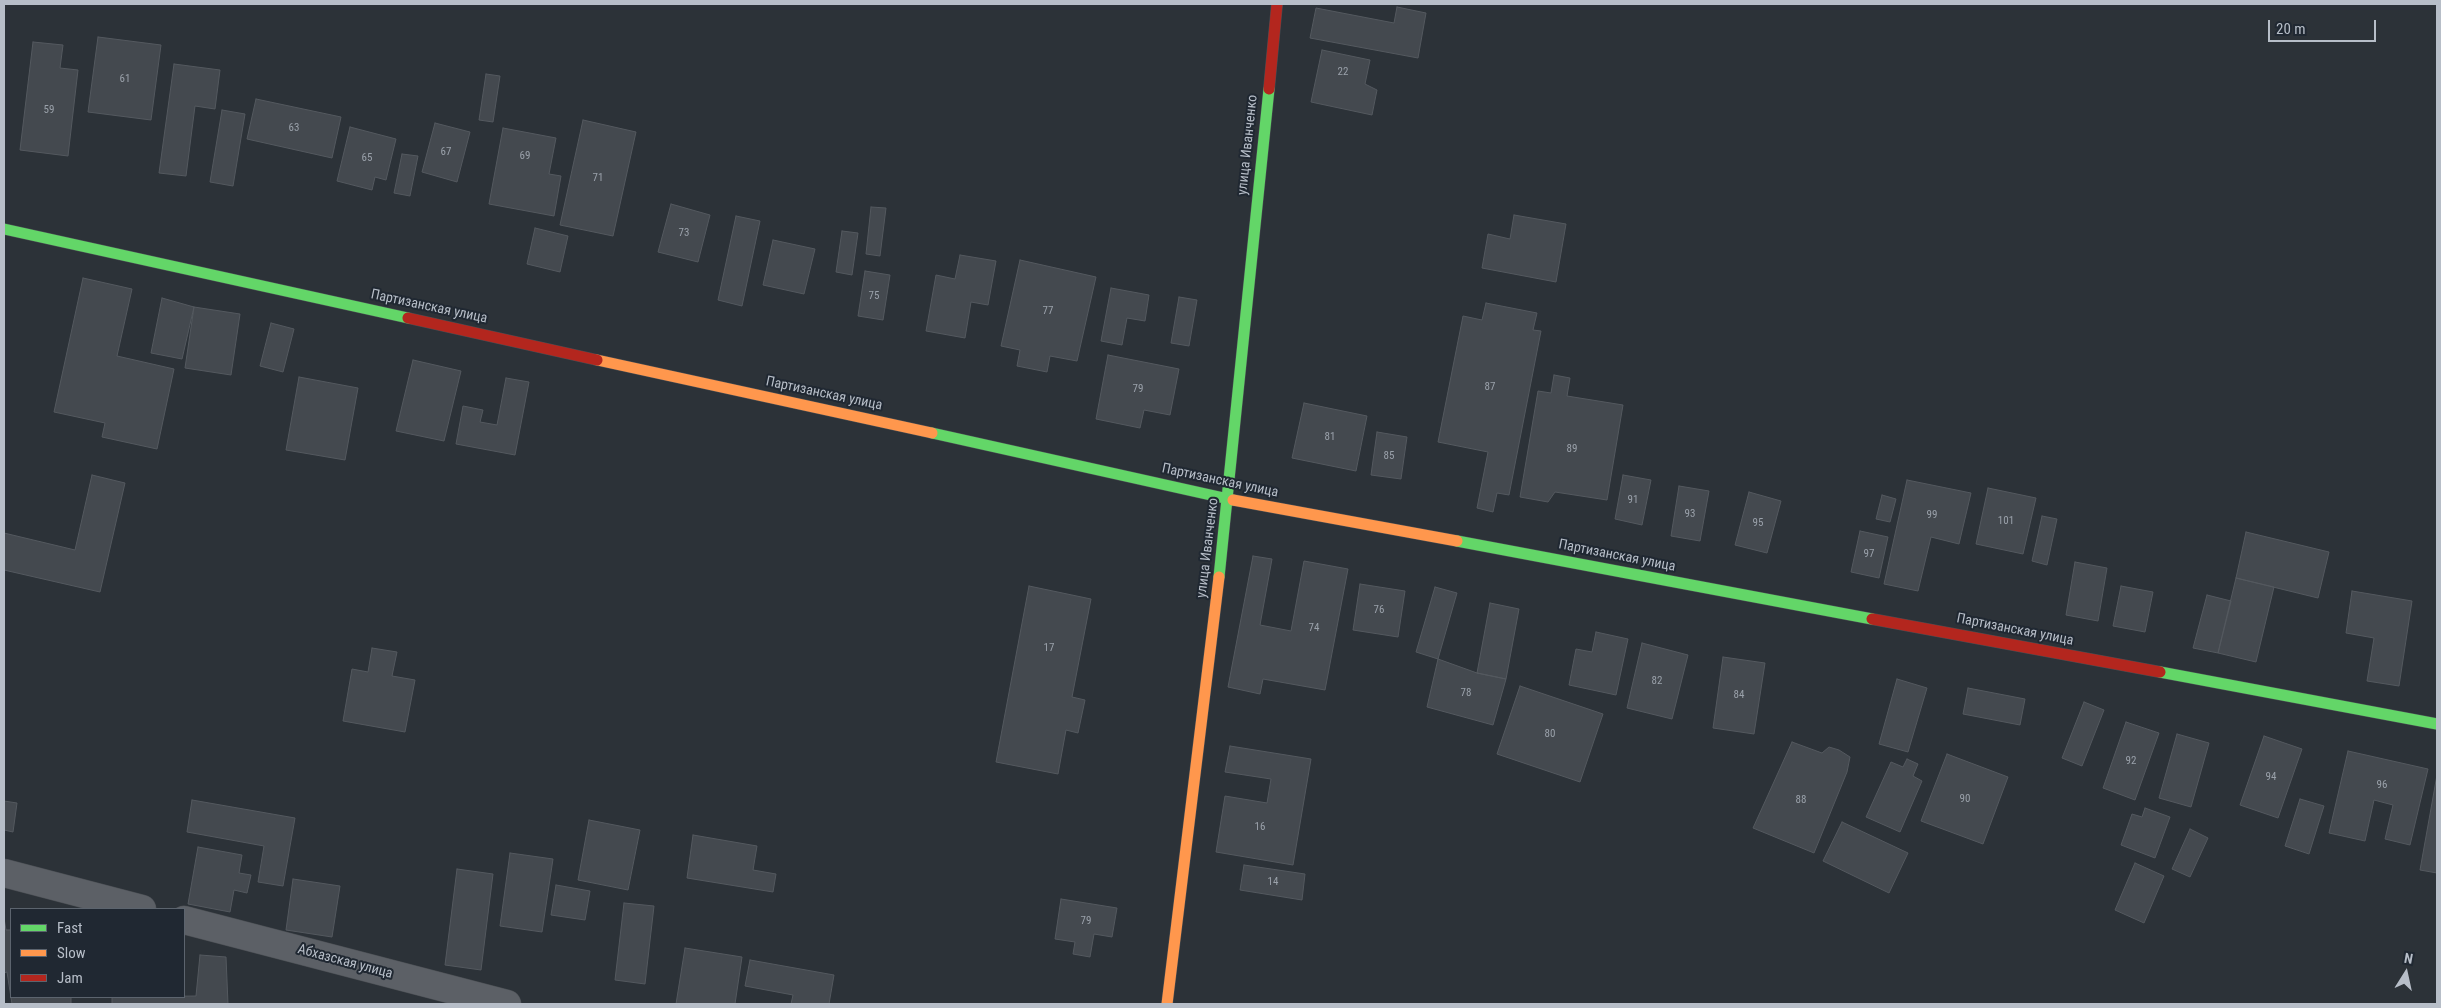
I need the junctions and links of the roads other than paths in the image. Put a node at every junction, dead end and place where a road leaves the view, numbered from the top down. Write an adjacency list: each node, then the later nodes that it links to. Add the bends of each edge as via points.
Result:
1 (1277, 4): 3 (street, улица Иванченко)
2 (4, 229): 3 (street, Партизанская улица)
3 (1230, 499): 4 (street, Партизанская улица); 9 (street, улица Иванченко)
4 (2437, 724)
5 (4, 873): 6 (street)
6 (138, 908)
7 (185, 920): 8 (street, Абхазская улица)
8 (507, 1004)
9 (1167, 1004)

